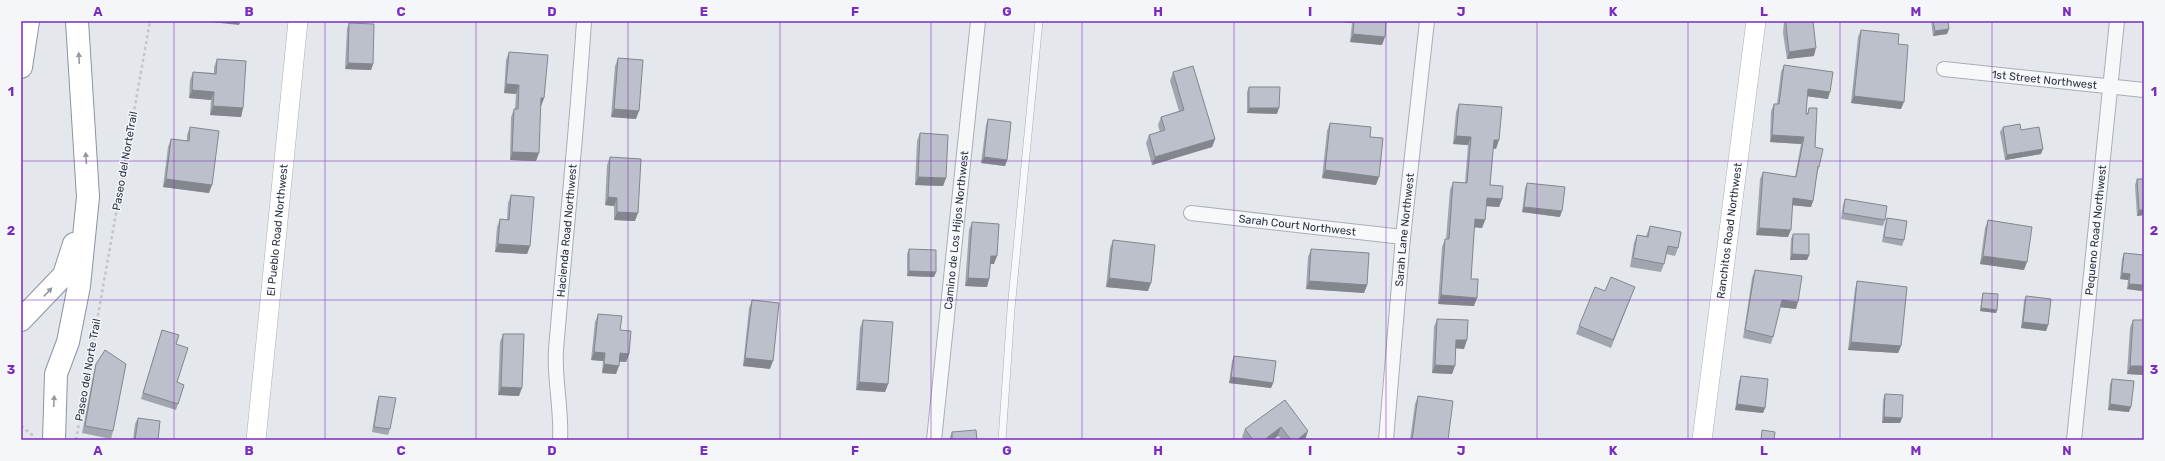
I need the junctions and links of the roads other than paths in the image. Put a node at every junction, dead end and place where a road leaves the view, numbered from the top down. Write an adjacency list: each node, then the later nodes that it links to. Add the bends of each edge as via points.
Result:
1 (28, 21): 10 (highway)
2 (77, 21): 14 (highway, one-way to 2)
3 (298, 21): 19 (street, El Pueblo Road Northwest)
4 (584, 21): 20 (street, Hacienda Road Northwest, via 577,136 556,352)
5 (978, 21): 21 (street, Camino de Los Hijos Northwest)
6 (1039, 21): 22 (lane, via 1011,309)
7 (1427, 21): 16 (street, Sarah Lane Northwest)
8 (1756, 21): 24 (street, Ranchitos Road Northwest)
9 (2117, 21): 12 (street, Pequeno Road Northwest)
10 (21, 67)
11 (1944, 69): 12 (street, 1st Street Northwest)
12 (2110, 86): 13 (street, 1st Street Northwest); 25 (street, Pequeno Road Northwest)
13 (2144, 90)
14 (88, 197): 17 (highway, one-way to 14, via 64,275); 18 (highway, one-way to 14, via 56,374 68,342 79,286)
15 (1190, 213): 16 (street, Sarah Court Northwest)
16 (1403, 237): 23 (street, Sarah Lane Northwest)
17 (21, 320)
18 (54, 440)
19 (256, 440)
20 (560, 440)
21 (934, 440)
22 (1002, 440)
23 (1386, 440)
24 (1702, 440)
25 (2074, 440)

